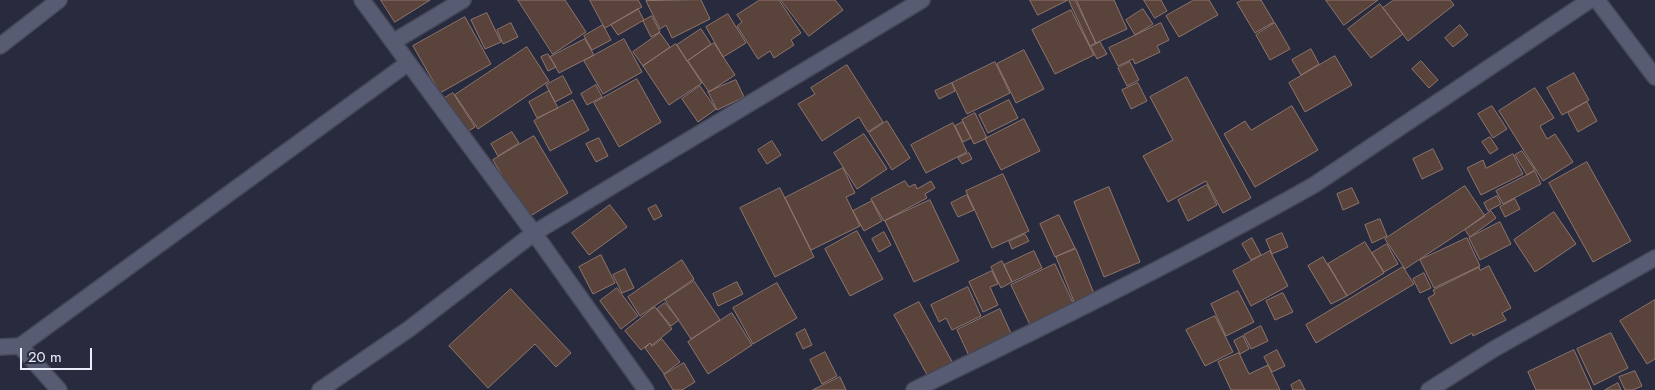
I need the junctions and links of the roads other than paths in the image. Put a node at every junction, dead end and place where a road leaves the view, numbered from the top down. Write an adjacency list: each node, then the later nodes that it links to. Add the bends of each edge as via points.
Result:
1 (59, 0): 8 (street)
2 (362, 0): 7 (street)
3 (463, 0): 7 (street)
4 (922, 0): 11 (street)
5 (1590, 0): 18 (street, via 1314,185 1086,306)
6 (1596, 0): 10 (street)
7 (393, 42): 9 (street)
8 (0, 46)
9 (408, 63): 11 (street); 13 (street)
10 (1655, 77)
11 (534, 233): 16 (street, via 409,329); 17 (street)
12 (1655, 258): 19 (street, via 1494,349)
13 (20, 346): 14 (street); 15 (street)
14 (0, 347)
15 (59, 390)
16 (320, 390)
17 (646, 390)
18 (914, 390)
19 (1429, 390)

